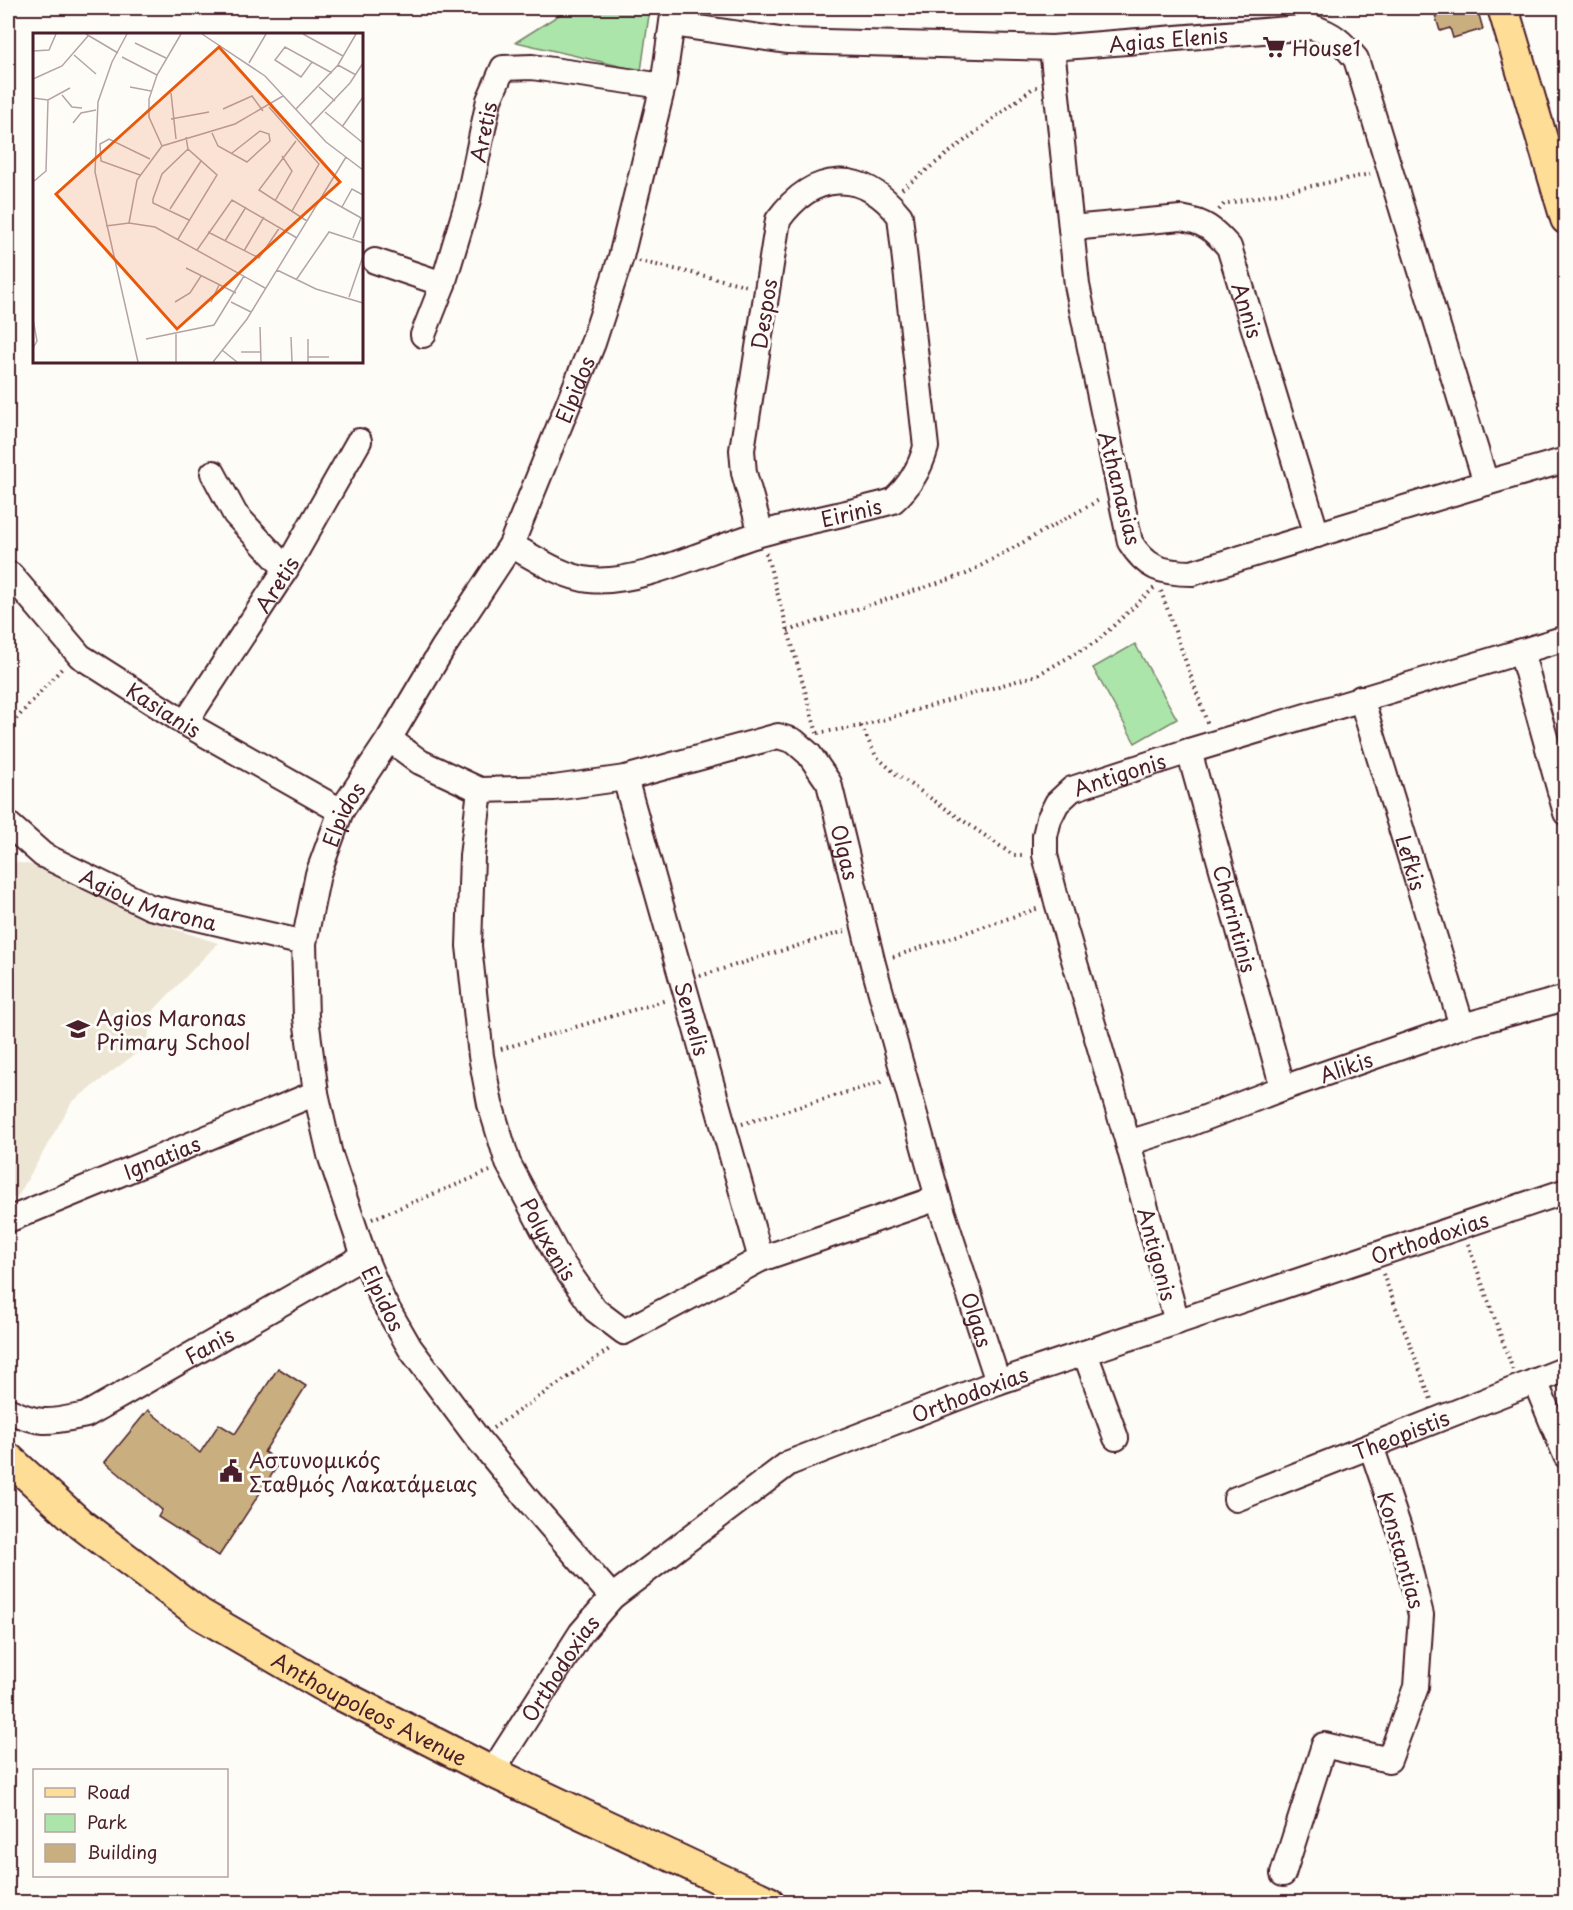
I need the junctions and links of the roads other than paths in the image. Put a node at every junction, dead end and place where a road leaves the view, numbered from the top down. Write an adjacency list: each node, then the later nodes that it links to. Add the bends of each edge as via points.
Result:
1 (1503, 8): 6 (main road)
2 (673, 16): 3 (street, Agias Elenis, via 787,41); 4 (street, Elpidos)
3 (1052, 48): 7 (street, Athanasias); 14 (street, Agias Elenis, via 1312,27 1330,33 1344,45 1356,60)
4 (663, 86): 9 (street, Aretis, via 532,67 503,68 489,100 468,201); 17 (street, Elpidos, via 621,257 592,343)
5 (887, 201): 15 (street, Despos, via 854,183 836,181 813,187 790,203 778,220 742,450); 15 (street, Eirinis, via 900,216 926,447 921,465 893,501)
6 (1564, 204)
7 (1071, 228): 16 (street, Annis, via 1181,218 1208,226 1229,247); 16 (street, Athanasias, via 1077,285 1130,542 1138,556 1170,573 1192,573)
8 (375, 261): 9 (street)
9 (443, 284): 10 (street, Aretis)
10 (423, 336)
11 (359, 441): 18 (street, Aretis)
12 (1566, 460): 14 (street, Athanasias)
13 (213, 473): 18 (street, via 236,514)
14 (1486, 483): 16 (street, Athanasias)
15 (761, 533): 17 (street, Eirinis, via 634,576 605,580 568,575)
16 (1317, 535)
17 (510, 545): 24 (street, Elpidos)
18 (286, 569): 23 (street, Aretis)
19 (11, 575): 23 (street, Kasianis, via 80,656)
20 (1566, 638): 21 (street, Antigonis)
21 (1521, 651): 22 (street, Antigonis); 29 (street)
22 (1361, 698): 25 (street, Antigonis); 33 (street, Lefkis)
23 (185, 723): 28 (street, Kasianis)
24 (389, 739): 27 (street, Olgas, via 420,762); 28 (street, Elpidos)
25 (1189, 751): 34 (street, Charintinis); 36 (street, Antigonis, via 1072,789 1057,803 1045,836 1045,855 1057,902)
26 (625, 778): 27 (street, Olgas, via 554,788); 38 (street, Olgas, via 778,736 813,743 829,783 873,964); 41 (street, Semelis)
27 (480, 789): 41 (street, Polyxenis, via 472,856 469,946 480,1056 508,1163 559,1259 595,1310 624,1332)
28 (341, 811): 31 (street, Elpidos, via 318,874)
29 (1566, 813)
30 (8, 824): 31 (street, Agiou Marona, via 44,855 150,907)
31 (304, 943): 35 (street, Elpidos, via 306,1018)
32 (1566, 998): 33 (street, Alikis)
33 (1462, 1026): 34 (street, Alikis)
34 (1283, 1088): 36 (street, Alikis)
35 (316, 1093): 39 (street, Ignatias); 40 (street, Elpidos, via 330,1155)
36 (1128, 1143): 42 (street, Antigonis)
37 (1566, 1191): 42 (street, Orthodoxias)
38 (938, 1198): 41 (street); 45 (street, Olgas)
39 (8, 1220)
40 (364, 1256): 47 (street, Fanis, via 86,1414 51,1422 28,1420); 53 (street, Elpidos, via 382,1301 410,1348 478,1439)
41 (761, 1259)
42 (1177, 1322): 43 (street, Orthodoxias)
43 (1085, 1353): 45 (street, Orthodoxias); 48 (street)
44 (1566, 1369): 46 (street, Theopistis)
45 (998, 1382): 53 (street, Orthodoxias, via 789,1463)
46 (1527, 1384): 49 (street, Theopistis); 50 (street)
47 (8, 1410)
48 (1116, 1438)
49 (1371, 1446): 52 (street, Theopistis); 55 (street, Konstantias, via 1401,1534 1421,1615 1416,1687 1389,1760 1324,1745)
50 (1566, 1456)
51 (8, 1458): 54 (main road, Anthoupoleos Avenue, via 82,1525 200,1614 328,1689)
52 (1236, 1499)
53 (612, 1598): 54 (street, Orthodoxias, via 581,1632)
54 (492, 1772): 56 (main road, Anthoupoleos Avenue)
55 (1283, 1874)
56 (769, 1902)

